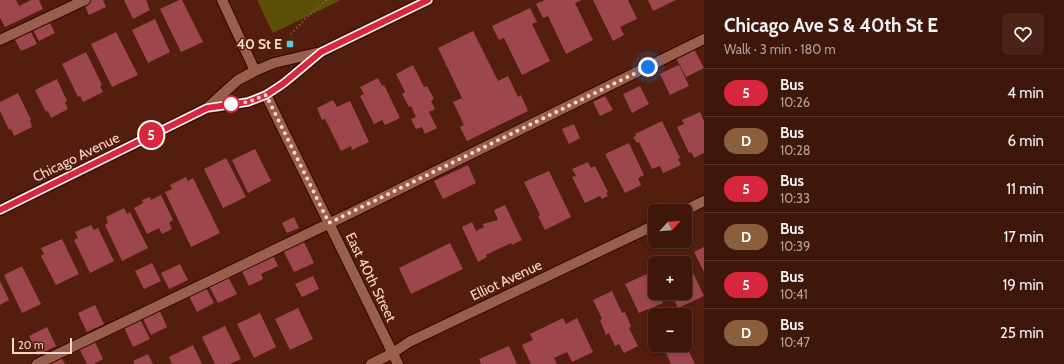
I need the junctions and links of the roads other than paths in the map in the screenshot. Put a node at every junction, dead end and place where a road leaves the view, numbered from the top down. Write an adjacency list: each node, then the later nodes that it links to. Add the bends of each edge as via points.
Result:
1 (85, 0): 5 (street)
2 (222, 0): 7 (street)
3 (428, 0): 6 (street, Chicago Avenue)
4 (704, 39): 13 (street)
5 (0, 40)
6 (321, 52): 7 (street, Chicago Avenue, via 274,63); 8 (street, Chicago Avenue)
7 (255, 71): 9 (street, Chicago Avenue, via 238,80)
8 (266, 95): 9 (street, Chicago Avenue, via 248,102); 13 (street, East 40th Street)
9 (207, 108): 12 (street, Chicago Avenue)
10 (704, 202): 11 (street)
11 (692, 207)
12 (0, 210)
13 (329, 223): 15 (street, East 40th Street); 16 (street)
14 (648, 228): 15 (street, Elliot Avenue, via 409,342)
15 (393, 353): 17 (street, Elliot Avenue); 18 (street, East 40th Street)
16 (37, 364)
17 (371, 364)
18 (398, 364)

